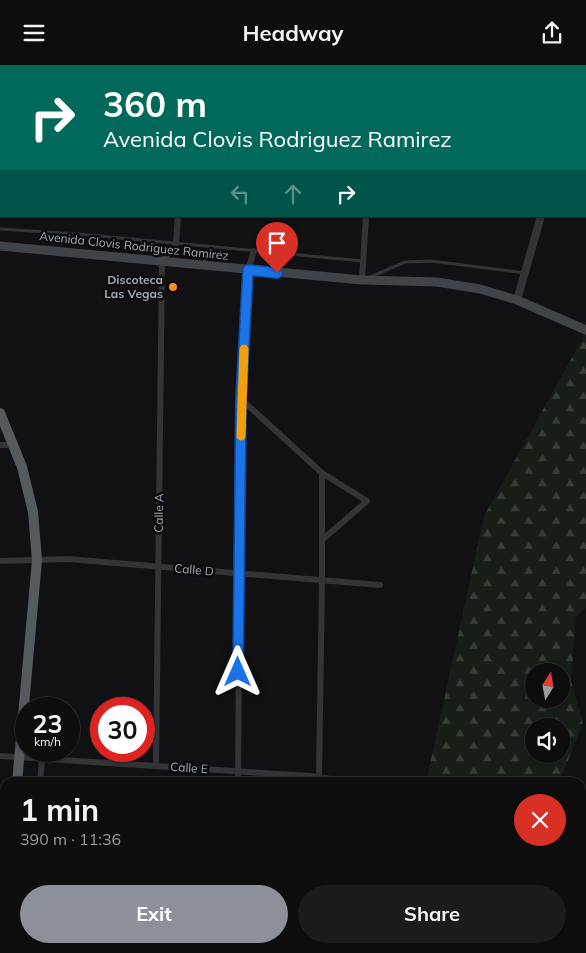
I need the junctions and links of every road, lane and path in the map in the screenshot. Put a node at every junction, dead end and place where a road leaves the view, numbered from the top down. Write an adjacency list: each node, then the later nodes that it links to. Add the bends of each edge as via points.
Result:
1 (178, 217): 5 (street)
2 (366, 217): 11 (street)
3 (541, 217): 15 (street)
4 (0, 229): 5 (lane)
5 (176, 244): 7 (lane); 10 (street)
6 (0, 246): 10 (main road, Avenida Clovis Rodriguez Ramirez)
7 (214, 247): 8 (lane); 12 (lane)
8 (254, 251): 9 (lane); 13 (street)
9 (272, 253): 11 (lane); 14 (lane)
10 (162, 261): 12 (main road, Avenida Clovis Rodriguez Ramirez); 27 (street, Calle A)
11 (364, 261): 16 (street)
12 (202, 265): 13 (main road, Avenida Clovis Rodriguez Ramirez)
13 (248, 270): 14 (main road, Avenida Clovis Rodriguez Ramirez); 19 (street)
14 (277, 273): 16 (main road, Avenida Clovis Rodriguez Ramirez)
15 (525, 273): 16 (lane, via 431,261 405,262); 17 (street)
16 (362, 280): 17 (main road, Avenida Clovis Rodriguez Ramirez, via 437,282 480,289)
17 (517, 300): 18 (main road, Avenida Clovis Rodriguez Ramirez)
18 (586, 330)
19 (241, 399): 23 (street); 28 (street)
20 (0, 413): 22 (highway)
21 (0, 445): 22 (street)
22 (12, 445): 25 (highway, via 22,467 33,513)
23 (322, 473): 24 (street); 24 (street, via 367,501)
24 (322, 540): 29 (street)
25 (37, 560): 26 (street, Calle D); 27 (street, Calle D, via 68,559); 31 (highway)
26 (0, 561)
27 (158, 567): 28 (street, Calle D); 37 (street, Calle A)
28 (239, 574): 29 (street, Calle D); 38 (street)
29 (322, 580): 30 (street, Calle D); 42 (street)
30 (380, 585)
31 (24, 697)
32 (0, 756): 33 (street, Calle E)
33 (15, 757)
34 (80, 761): 37 (street, Calle E)
35 (18, 762): 39 (highway)
36 (42, 762): 40 (street)
37 (156, 765): 38 (street, Calle E)
38 (238, 771): 41 (street); 42 (street, Calle E)
39 (17, 777)
40 (40, 777)
41 (238, 777)
42 (318, 777)

